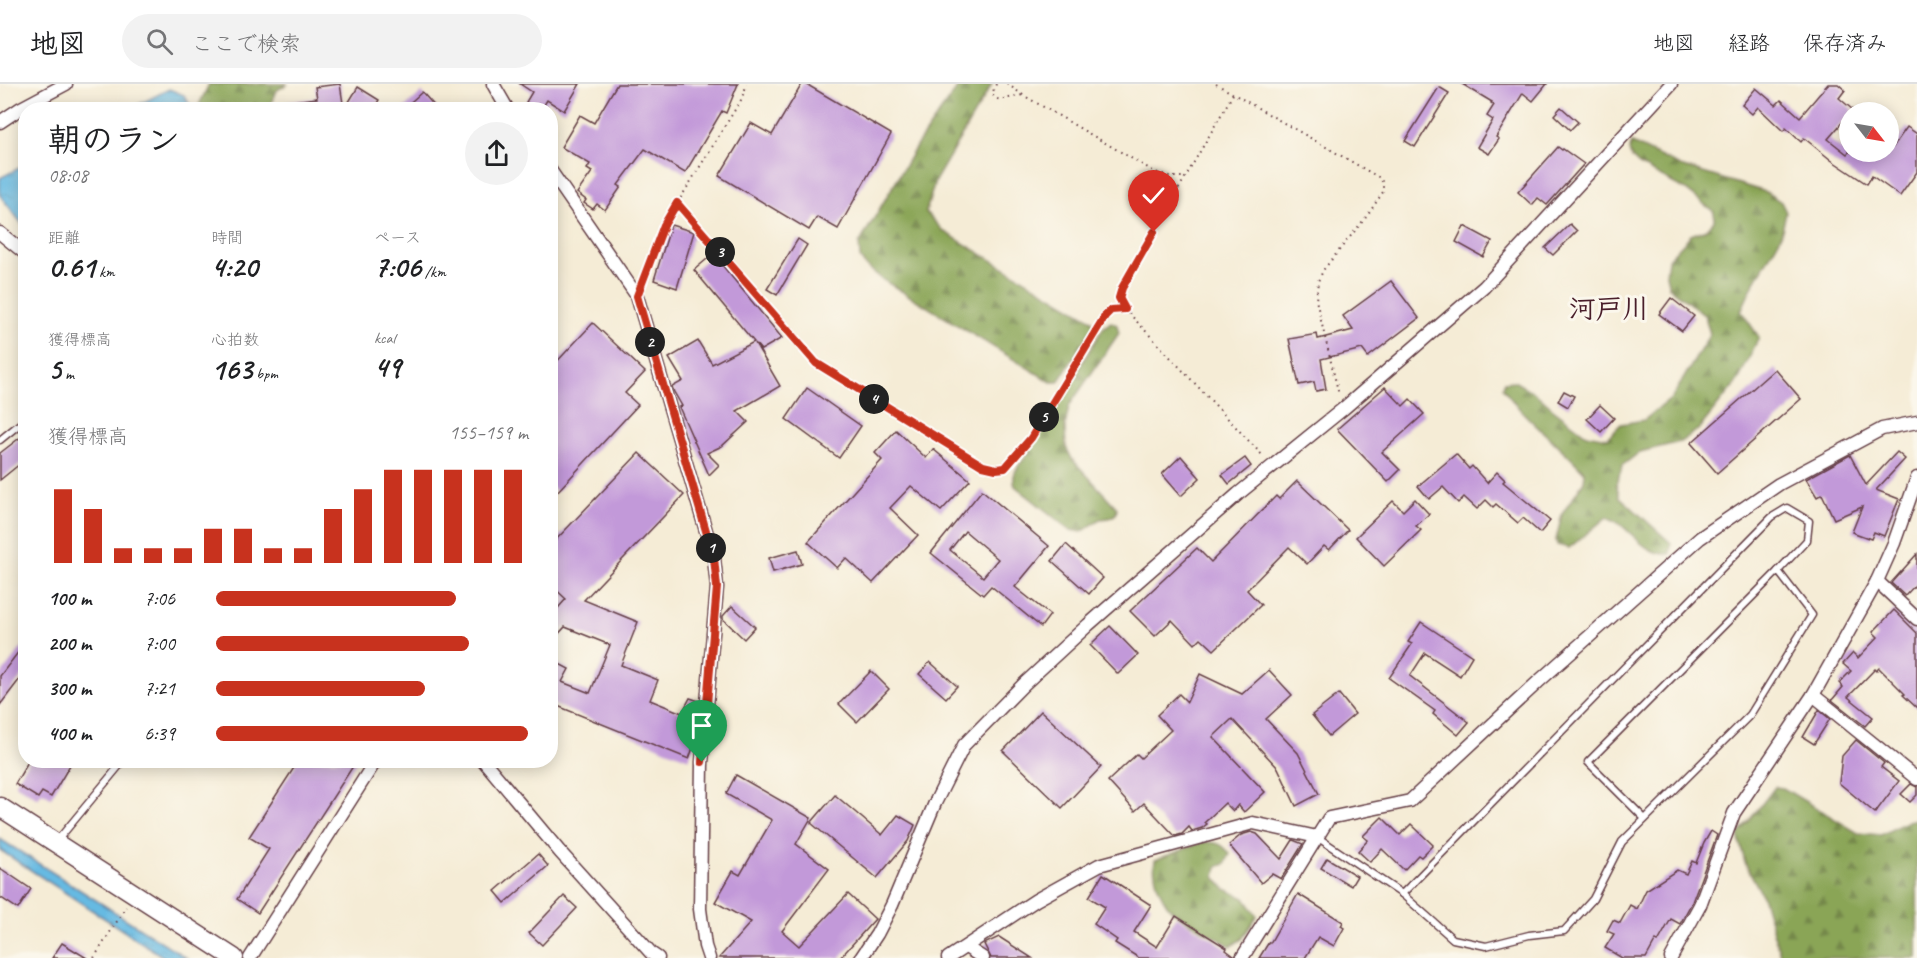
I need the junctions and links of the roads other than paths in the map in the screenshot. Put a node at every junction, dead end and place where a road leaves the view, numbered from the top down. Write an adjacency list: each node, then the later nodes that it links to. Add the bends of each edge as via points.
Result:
1 (66, 84): 4 (street)
2 (493, 84): 5 (street)
3 (1666, 86): 33 (street, via 1485,287 1088,625 964,745 892,905)
4 (32, 102)
5 (503, 102)
6 (18, 110): 7 (street)
7 (0, 123)
8 (558, 182): 32 (street, via 637,296 714,558 717,587 702,762 700,909)
9 (0, 233): 10 (street)
10 (18, 248)
11 (1917, 422): 25 (street, via 1882,429 1779,484 1700,538 1410,801 1329,818)
12 (18, 426): 13 (lane)
13 (0, 440)
14 (1917, 478): 16 (street)
15 (1778, 571): 24 (lane, via 1812,615 1750,715); 24 (lane, via 1588,762); 27 (lane, via 1807,540 1809,521 1786,508 1772,517)
16 (1877, 581): 17 (street); 18 (street)
17 (1917, 619)
18 (1813, 695): 22 (street); 37 (street, via 1734,813 1700,905)
19 (117, 768): 26 (lane)
20 (371, 768): 30 (street)
21 (490, 768): 31 (street, via 560,852)
22 (1917, 779)
23 (0, 807): 26 (street)
24 (1646, 819): 27 (lane, via 1622,842 1593,899 1564,931 1486,946 1453,939)
25 (1317, 837): 27 (lane); 28 (street, via 1253,823 1099,865 1036,900); 36 (street)
26 (55, 844): 29 (street)
27 (1402, 894)
28 (966, 947): 34 (street); 35 (street)
29 (234, 958)
30 (250, 958)
31 (658, 958)
32 (709, 958)
33 (861, 958)
34 (948, 958)
35 (982, 958)
36 (1242, 958)
37 (1671, 958)

